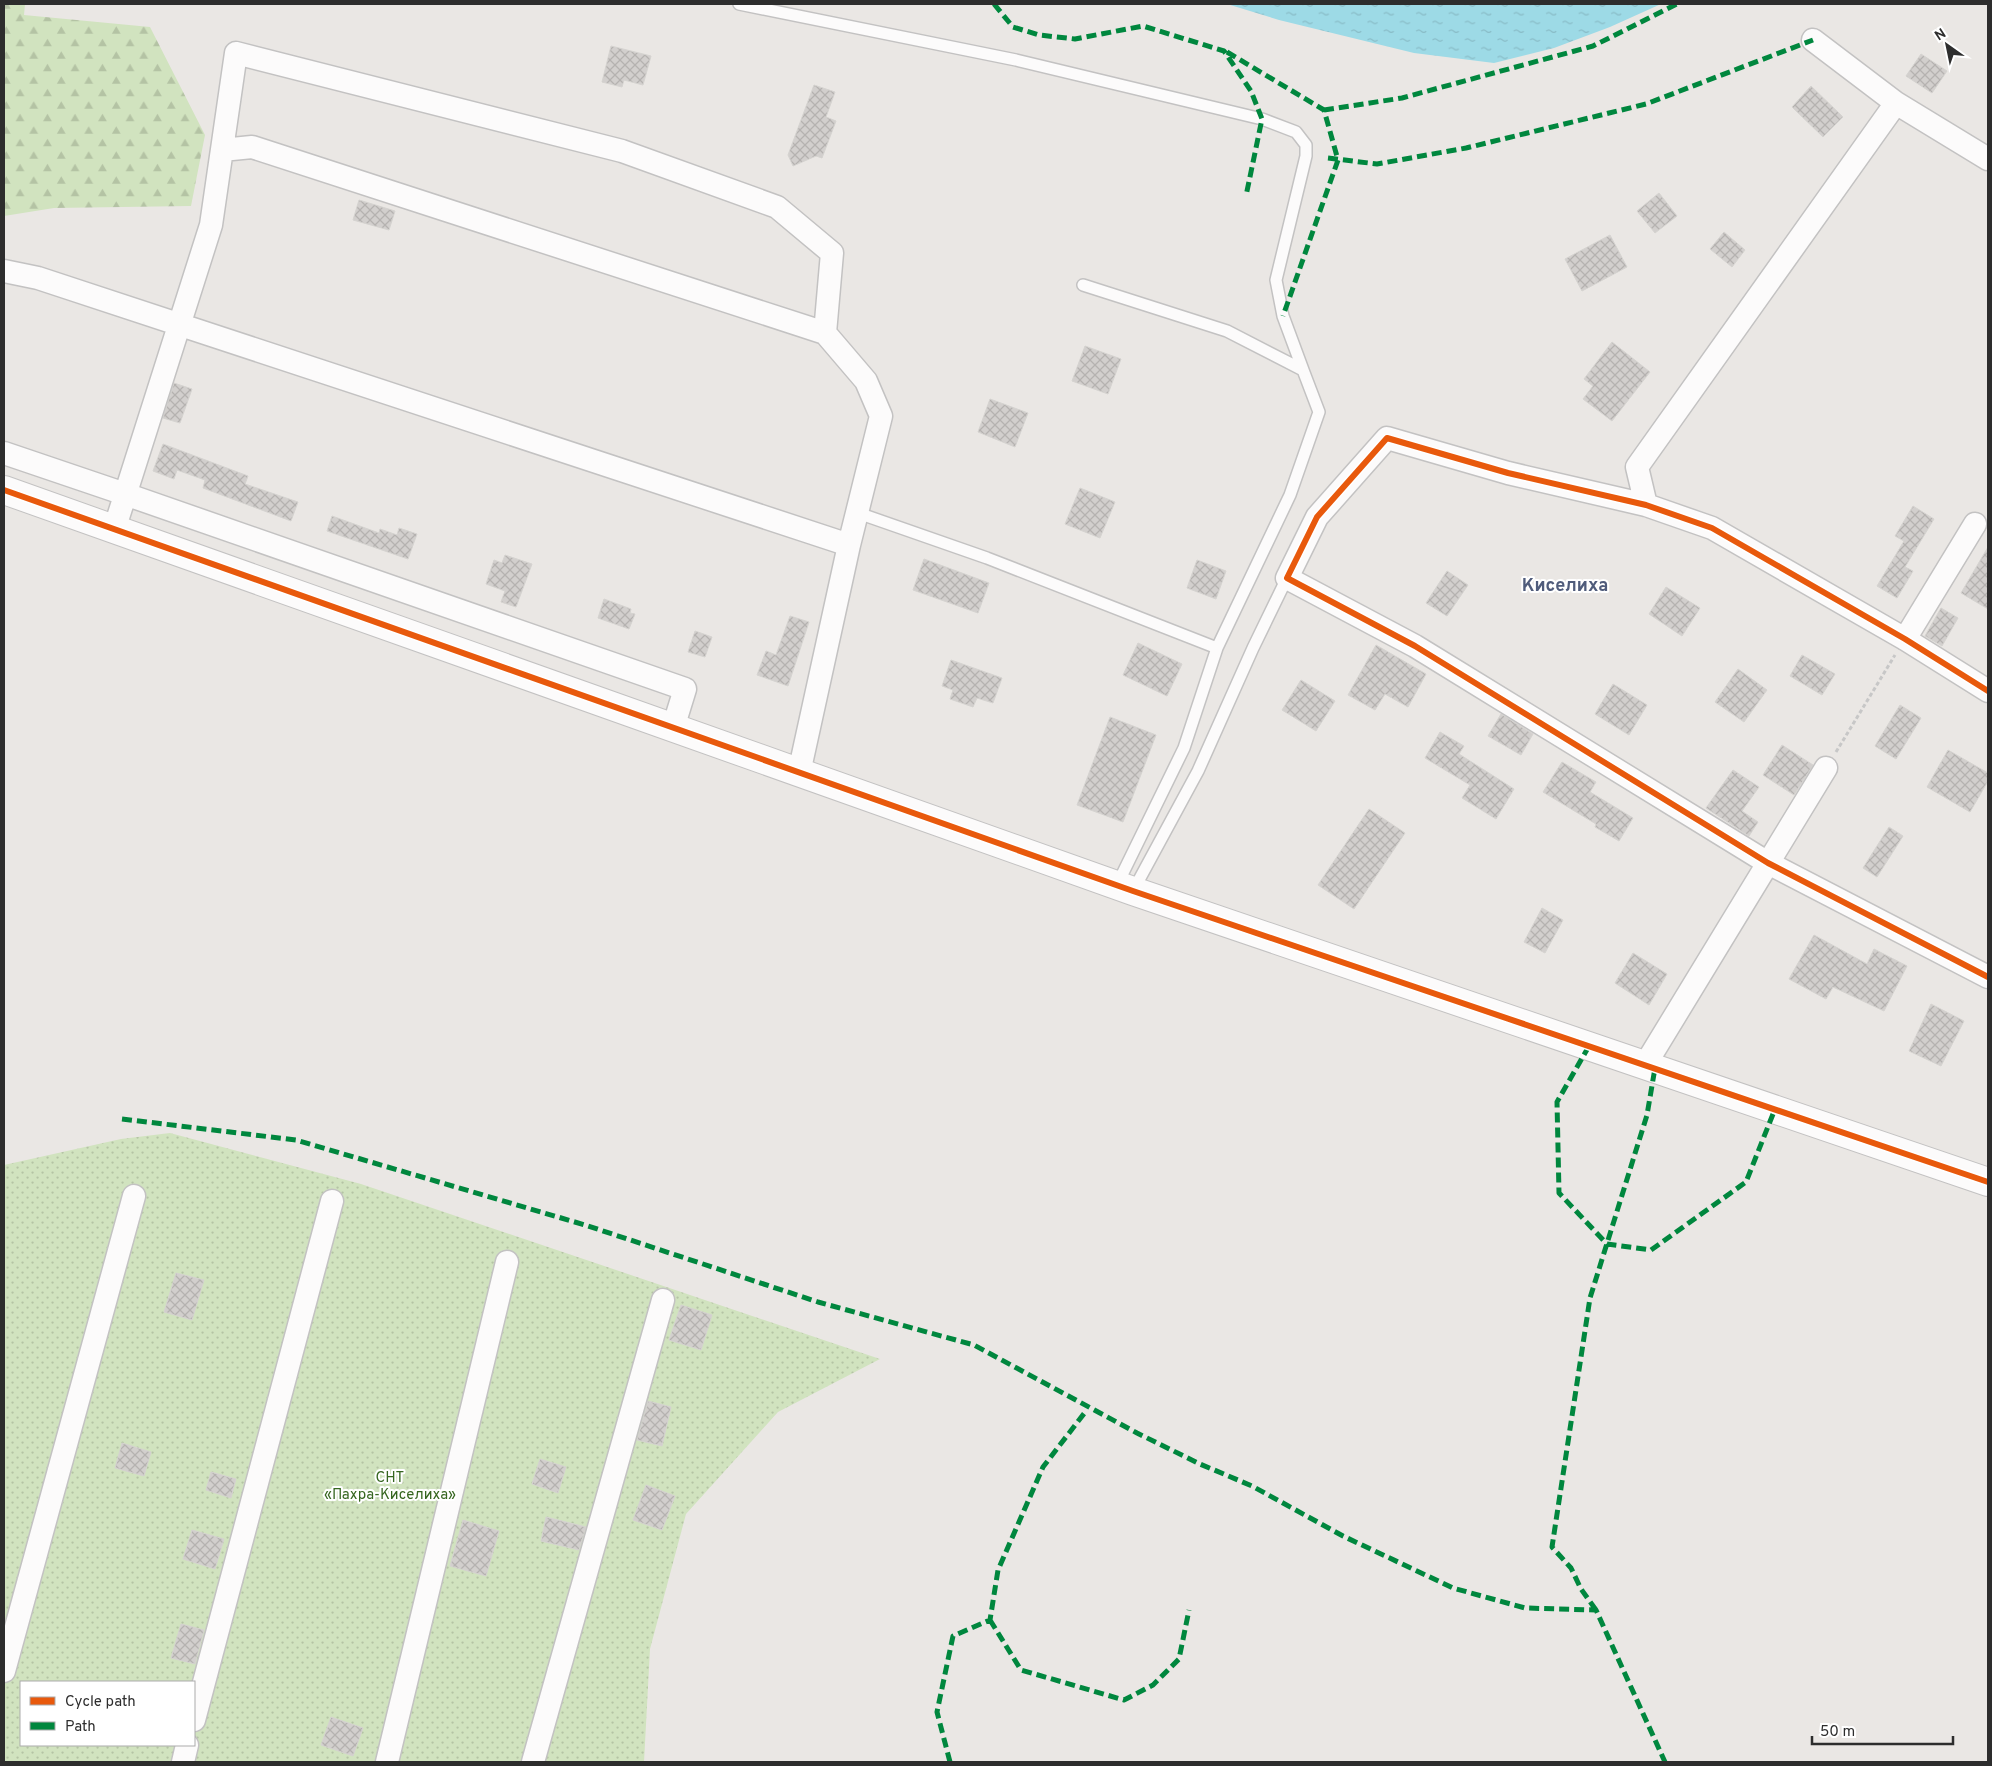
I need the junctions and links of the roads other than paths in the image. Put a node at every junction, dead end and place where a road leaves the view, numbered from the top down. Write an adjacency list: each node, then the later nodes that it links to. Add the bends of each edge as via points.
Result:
1 (738, 4): 10 (lane, via 1016,60 1262,119 1296,132 1306,144 1306,156 1276,280 1283,316)
2 (1813, 40): 3 (street)
3 (1896, 103): 5 (street); 14 (street, via 1637,467)
4 (222, 150): 8 (street, via 211,226); 9 (street, via 252,147); 9 (street, via 236,54 622,151 777,207 832,253)
5 (1988, 159)
6 (4, 271): 8 (street, via 38,278)
7 (1083, 285): 10 (lane, via 1226,331)
8 (180, 324): 13 (street); 18 (street)
9 (825, 332): 15 (street, via 866,381 881,416)
10 (1303, 370): 21 (lane, via 1319,412 1290,495)
11 (4, 453): 13 (street)
12 (4, 490): 17 (street)
13 (125, 494): 17 (street); 23 (street, via 684,689)
14 (1646, 506): 19 (street, via 1508,473 1387,438 1317,517); 20 (street, via 1712,528)
15 (858, 513): 18 (street); 21 (lane, via 987,558)
16 (1975, 524): 20 (street)
17 (114, 530): 23 (street)
18 (849, 545): 25 (street)
19 (1288, 578): 26 (street, via 1415,646); 27 (lane, via 1198,771)
20 (1905, 639): 22 (street)
21 (1217, 648): 27 (lane, via 1184,748)
22 (1988, 691)
23 (674, 728): 25 (street)
24 (1826, 768): 26 (street)
25 (799, 773): 27 (street)
26 (1768, 863): 28 (street); 29 (street)
27 (1125, 888): 29 (street)
28 (1988, 977)
29 (1645, 1065): 30 (street)
30 (1988, 1182)
31 (134, 1196): 35 (street)
32 (332, 1201): 36 (street)
33 (507, 1262): 39 (street)
34 (663, 1300): 40 (street)
35 (4, 1672)
36 (195, 1716)
37 (187, 1746): 38 (street)
38 (183, 1762)
39 (387, 1762)
40 (533, 1762)

